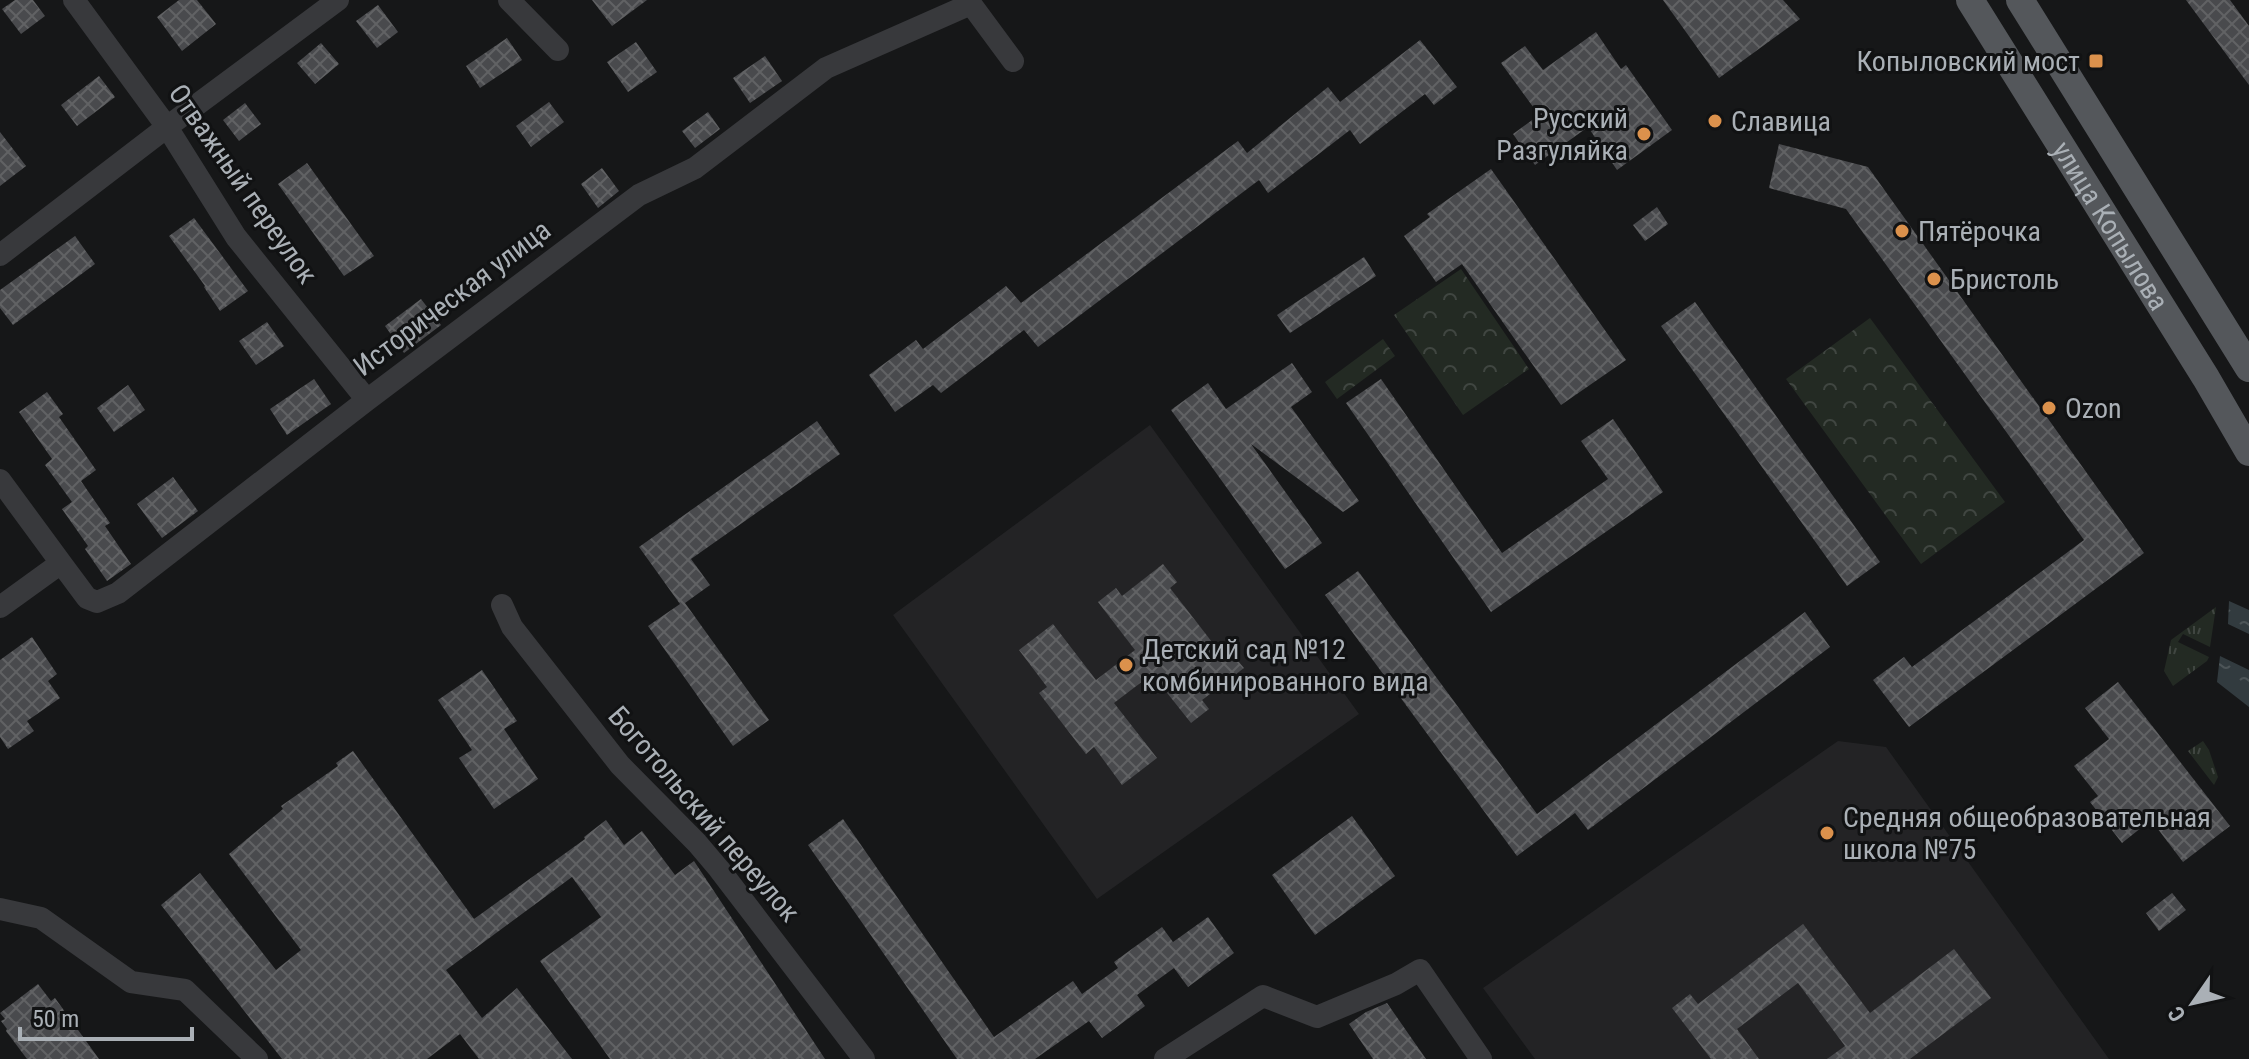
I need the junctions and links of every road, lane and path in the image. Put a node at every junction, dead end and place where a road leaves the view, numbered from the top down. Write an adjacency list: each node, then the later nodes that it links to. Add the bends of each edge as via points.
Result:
1 (74, 0): 9 (street, Отважный переулок)
2 (338, 0): 9 (street)
3 (509, 0): 7 (street)
4 (1970, 0): 13 (main road, улица Копылова)
5 (2020, 0): 11 (main road, улица Копылова)
6 (970, 2): 8 (street); 12 (street, Историческая улица, via 826,68 695,168 639,195)
7 (558, 50)
8 (1013, 61)
9 (167, 127): 10 (street); 12 (street, Отважный переулок, via 236,237)
10 (0, 255)
11 (2249, 368)
12 (367, 400): 15 (street, Историческая улица, via 107,599 87,598)
13 (2249, 452)
14 (0, 480): 15 (street)
15 (61, 563): 17 (street)
16 (502, 605): 20 (street, Боготольский переулок, via 512,627 620,765 719,869)
17 (0, 607)
18 (0, 909): 19 (street, via 41,918 131,982 185,990)
19 (257, 1059)
20 (864, 1059)
21 (1165, 1059): 22 (street, via 1263,996 1317,1017 1420,970)
22 (1481, 1059)

